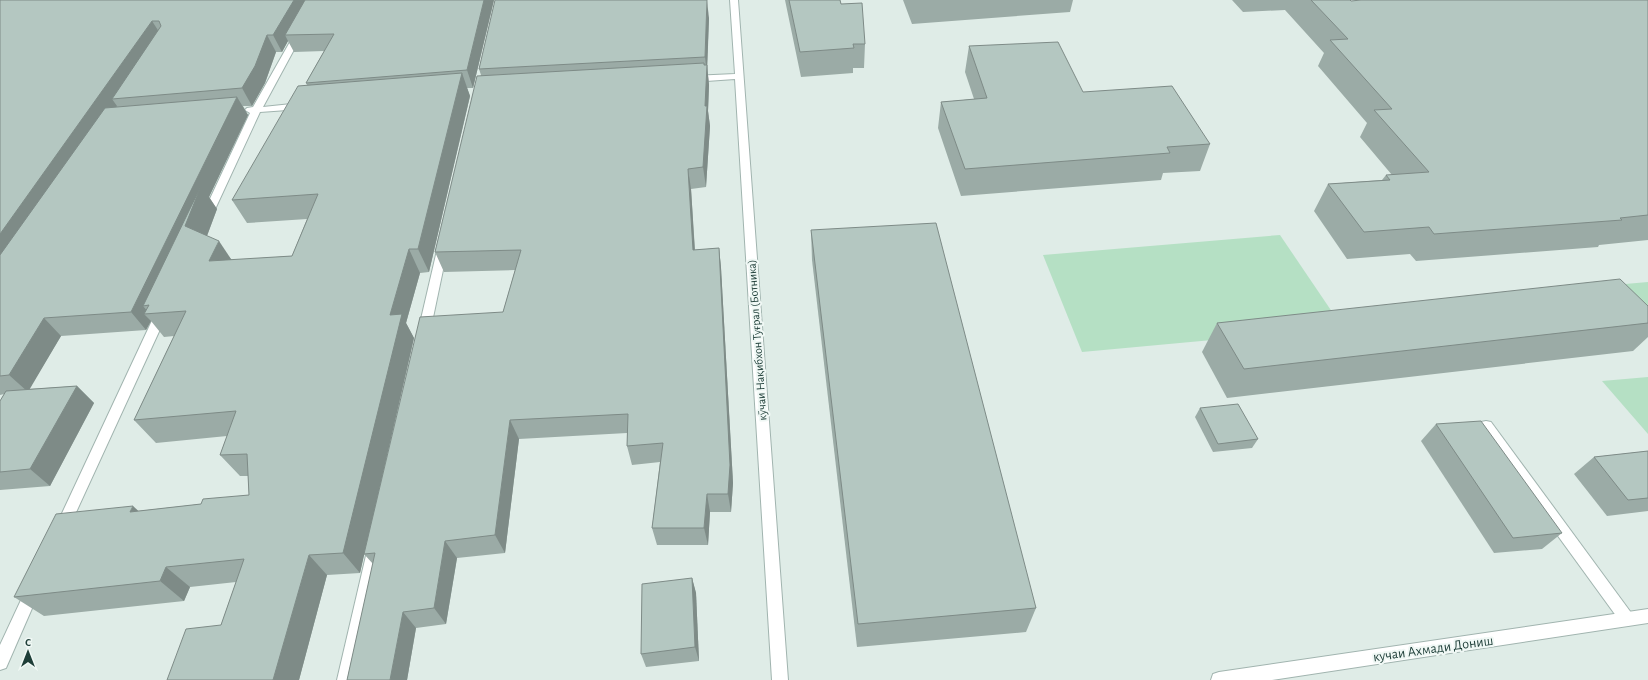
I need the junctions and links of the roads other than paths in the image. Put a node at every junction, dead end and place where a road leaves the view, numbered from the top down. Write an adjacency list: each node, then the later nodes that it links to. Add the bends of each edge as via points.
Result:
1 (734, 0): 3 (street, кӯчаи Нақибхон Туғрал (Ботника))
2 (302, 27): 6 (street)
3 (739, 76): 4 (street); 20 (street, кӯчаи Нақибхон Туғрал (Ботника))
4 (683, 80)
5 (311, 105): 6 (street)
6 (256, 110): 7 (street); 8 (street)
7 (240, 111)
8 (203, 225)
9 (446, 230): 11 (street)
10 (166, 304): 14 (street)
11 (420, 347)
12 (1486, 426): 17 (street)
13 (378, 533): 19 (street)
14 (56, 540)
15 (36, 583): 18 (street)
16 (1648, 616): 17 (street, кучаи Ахмади Дониш)
17 (1627, 619): 21 (street, кучаи Ахмади Дониш)
18 (0, 662)
19 (345, 680)
20 (780, 680)
21 (1219, 680)

